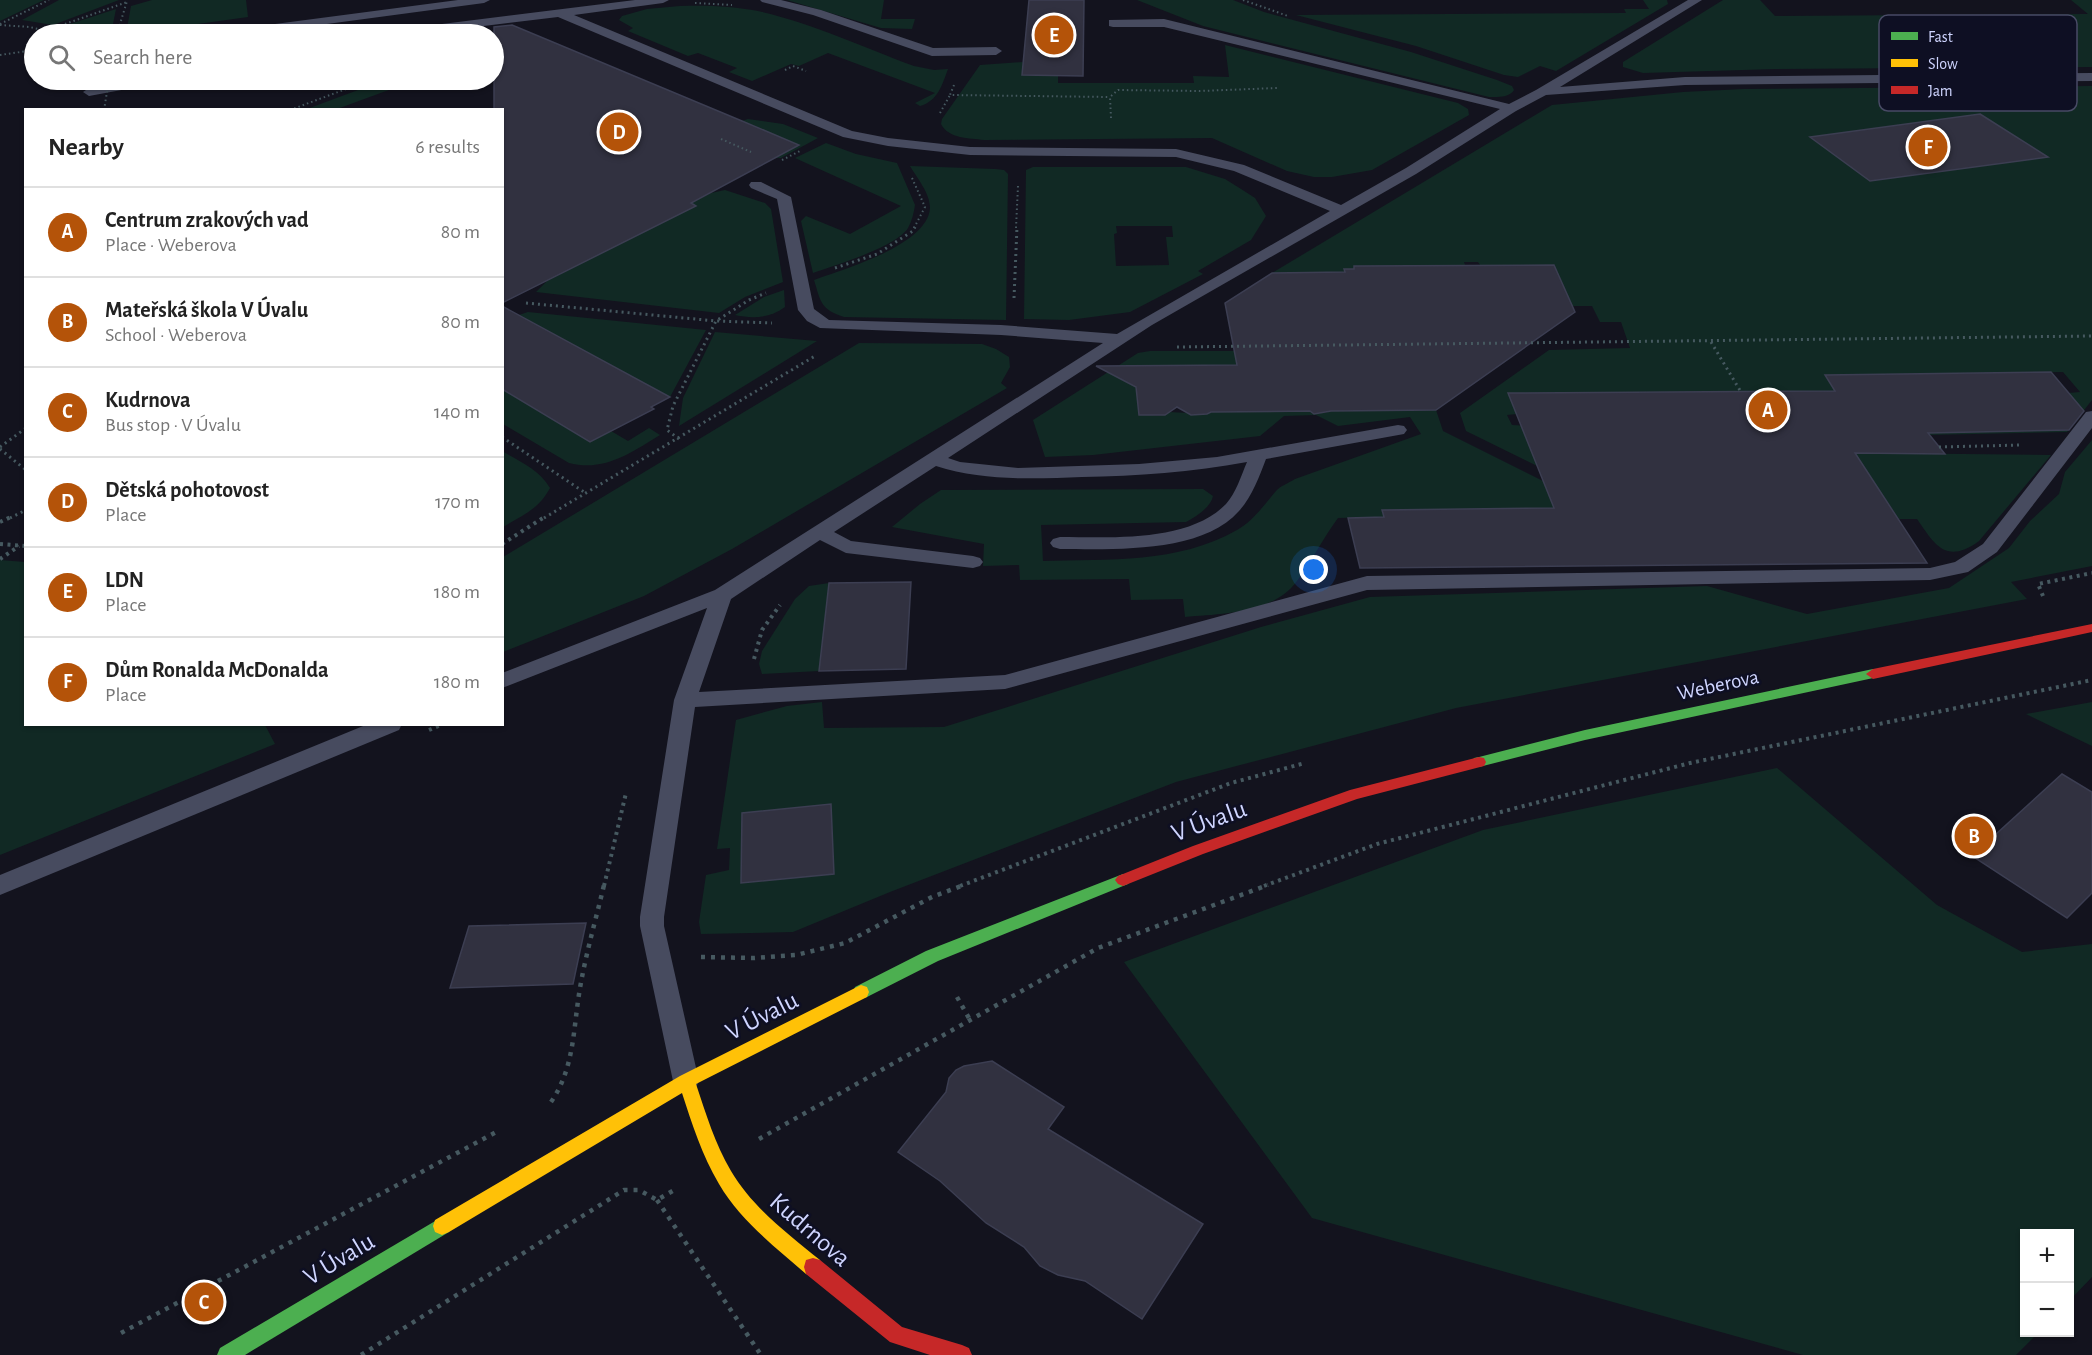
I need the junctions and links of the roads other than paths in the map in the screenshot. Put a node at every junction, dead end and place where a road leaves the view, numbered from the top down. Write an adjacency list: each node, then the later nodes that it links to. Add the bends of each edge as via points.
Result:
1 (484, 0): 7 (lane)
2 (663, 0): 5 (lane)
3 (766, 0): 9 (lane, via 817,12 932,52)
4 (1696, 0): 15 (lane)
5 (559, 13): 8 (lane); 18 (lane, via 751,95 867,139 925,148 1200,156)
6 (1113, 23): 16 (lane, via 1164,23)
7 (305, 24)
8 (473, 24)
9 (996, 51)
10 (2077, 77): 11 (lane)
11 (2092, 77)
12 (1879, 79): 15 (lane, via 1685,81)
13 (99, 90): 14 (lane)
14 (88, 92)
15 (1541, 93): 16 (lane)
16 (1511, 108): 18 (lane)
17 (756, 185): 19 (lane, via 784,197 806,310 826,325 1001,330)
18 (1340, 210): 19 (lane)
19 (1121, 339): 23 (lane)
20 (2092, 416): 30 (lane, via 1990,548 1961,567 1930,574 1368,583 1005,682)
21 (1398, 430): 22 (lane)
22 (1259, 455): 23 (lane, via 1139,470 1018,474 958,467); 25 (lane, via 1230,511 1198,531 1135,543)
23 (934, 459): 24 (lane)
24 (820, 532): 26 (lane, via 846,547); 27 (lane)
25 (1059, 543)
26 (973, 562)
27 (722, 595): 29 (lane); 30 (lane)
28 (2092, 628): 32 (street, Weberova, via 1585,735)
29 (504, 680)
30 (686, 700): 34 (lane, via 651,926)
31 (387, 726): 33 (lane)
32 (1355, 794): 34 (street, V Úvalu, via 1198,850 932,956)
33 (0, 885)
34 (686, 1081): 35 (street, V Úvalu); 36 (street, Kudrnova, via 717,1164 742,1202 777,1237 897,1335)
35 (227, 1355)
36 (962, 1355)

